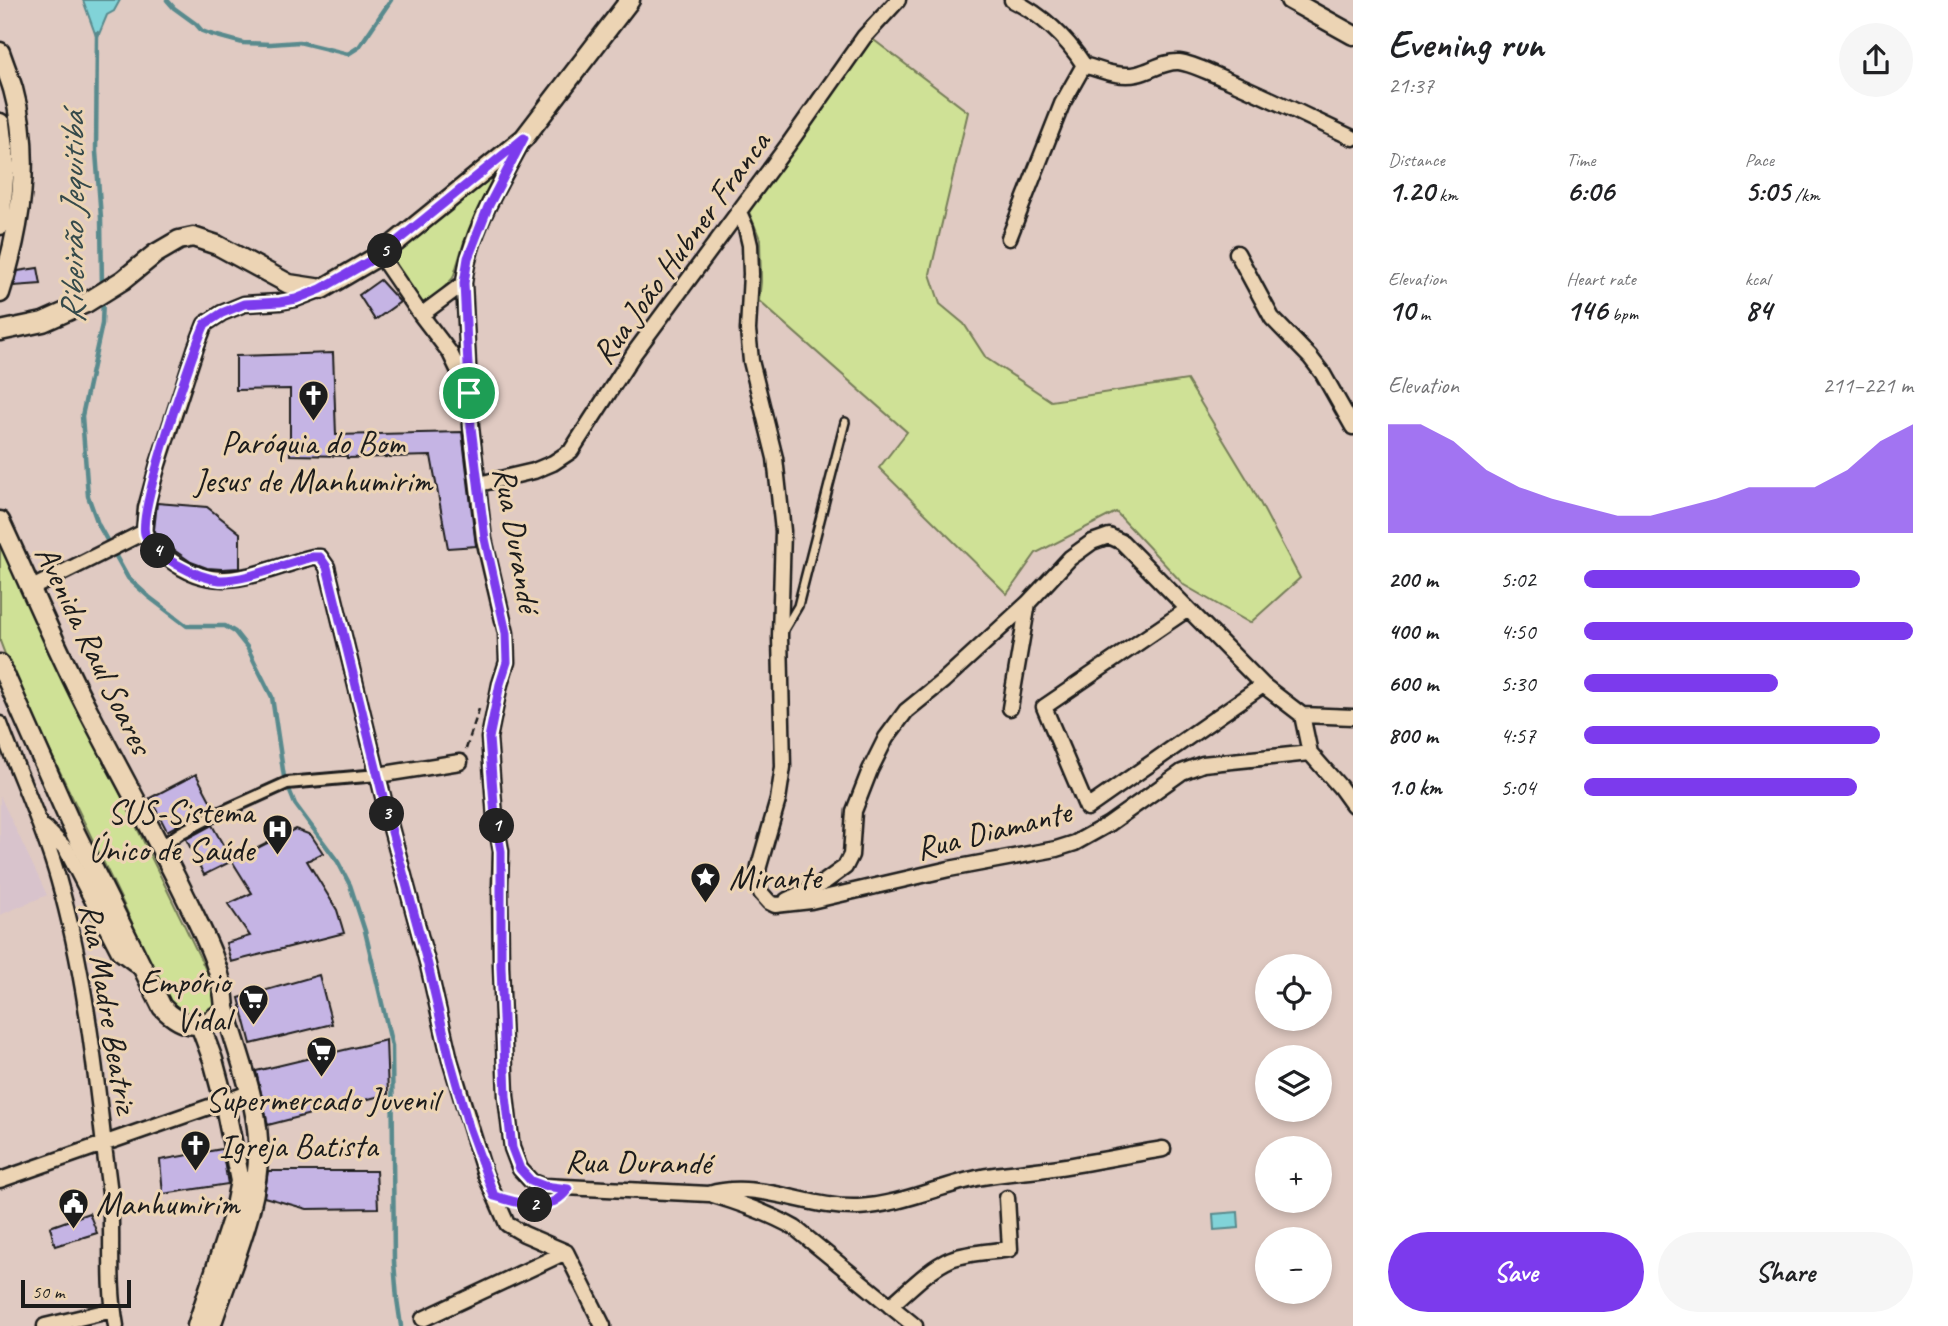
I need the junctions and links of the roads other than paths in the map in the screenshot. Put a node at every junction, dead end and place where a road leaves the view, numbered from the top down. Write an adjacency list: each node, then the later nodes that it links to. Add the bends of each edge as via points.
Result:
1 (630, 0): 10 (street)
2 (898, 0): 12 (street, Rua João Hubner Franca, via 864,37)
3 (1012, 0): 7 (street, via 1054,29)
4 (1290, 0): 5 (street)
5 (1353, 35)
6 (0, 52): 8 (street)
7 (1084, 65): 11 (street, via 1126,75 1180,62 1253,90); 14 (street, via 1062,104)
8 (19, 118): 9 (street); 19 (street, via 22,199)
9 (0, 122): 13 (street, via 5,166)
10 (524, 138): 16 (street); 17 (street, Rua Durandé, via 484,217)
11 (1353, 138)
12 (739, 212): 25 (street, Rua João Hubner Franca, via 635,352 571,451 534,471); 31 (street, via 750,245 751,362 775,458 783,531)
13 (0, 226)
14 (1009, 238)
15 (1237, 253): 24 (street, via 1272,317 1323,374)
16 (380, 255): 18 (street); 20 (street)
17 (464, 283): 20 (street); 22 (street, Rua Durandé)
18 (321, 289): 21 (street, via 289,284 193,237 155,254 86,303 43,323); 27 (street, via 296,299 244,304 205,324)
19 (0, 293)
20 (421, 315): 22 (street, via 450,353)
21 (0, 331)
22 (469, 393): 25 (street, Rua Durandé)
23 (845, 422): 31 (lane, via 798,606)
24 (1353, 427)
25 (479, 484): 56 (street, Rua Durandé, via 485,539 506,633 507,662 489,738 501,851 503,1033 512,1148 520,1169 544,1186)
26 (0, 521): 28 (street, Avenida Raul Soares)
27 (139, 534): 28 (street); 40 (street, via 175,564 218,580 234,580 320,557 327,567)
28 (32, 588): 44 (street, Avenida Raul Soares, via 74,682)
29 (1028, 603): 30 (street, via 1070,558 1109,536 1122,542); 34 (street); 45 (street, via 906,711 886,738 855,811 851,856 845,867 823,883)
30 (1188, 609): 33 (street); 33 (street, via 1044,707 1087,808)
31 (780, 636): 45 (street, via 783,767 757,880 761,893)
32 (0, 664): 46 (street, via 70,822)
33 (1263, 685): 35 (street)
34 (1010, 708)
35 (1302, 715): 36 (street); 38 (street)
36 (1353, 717)
37 (0, 724): 43 (street, Rua Madre Beatriz)
38 (1310, 753): 41 (street); 45 (street, Rua Diamante, via 1203,764 1182,772 1109,824 1056,849)
39 (460, 762): 40 (street)
40 (378, 775): 44 (street, via 287,783 181,832); 58 (street, via 450,1060 494,1196 507,1224)
41 (1346, 787): 42 (street)
42 (1353, 805)
43 (41, 824): 46 (street, via 66,849 119,952); 51 (street, Rua Madre Beatriz, via 79,965)
44 (160, 847): 47 (street, Avenida Raul Soares, via 208,945)
45 (775, 905)
46 (144, 970): 48 (street, via 169,1014)
47 (225, 1001): 48 (street, via 214,1020); 49 (street, Avenida Raul Soares)
48 (200, 1025): 50 (street)
49 (249, 1093): 50 (street); 53 (street, Avenida Raul Soares, via 257,1127)
50 (224, 1101): 51 (street); 54 (street)
51 (104, 1145): 55 (street); 60 (street, Rua Madre Beatriz)
52 (1163, 1149): 56 (street, Rua Durandé, via 976,1178 859,1207 734,1190)
53 (258, 1169): 54 (street); 65 (street, Avenida Raul Soares, via 253,1199)
54 (238, 1170): 64 (street, via 233,1216)
55 (0, 1180)
56 (709, 1194): 59 (street, via 751,1206 795,1228)
57 (1007, 1198): 59 (street, via 1010,1249 950,1259)
58 (566, 1252): 61 (street); 66 (street)
59 (890, 1306): 67 (street)
60 (113, 1311): 62 (street); 63 (street, Rua Madre Beatriz)
61 (423, 1319)
62 (45, 1326)
63 (116, 1326)
64 (197, 1326)
65 (211, 1326)
66 (603, 1326)
67 (915, 1326)

